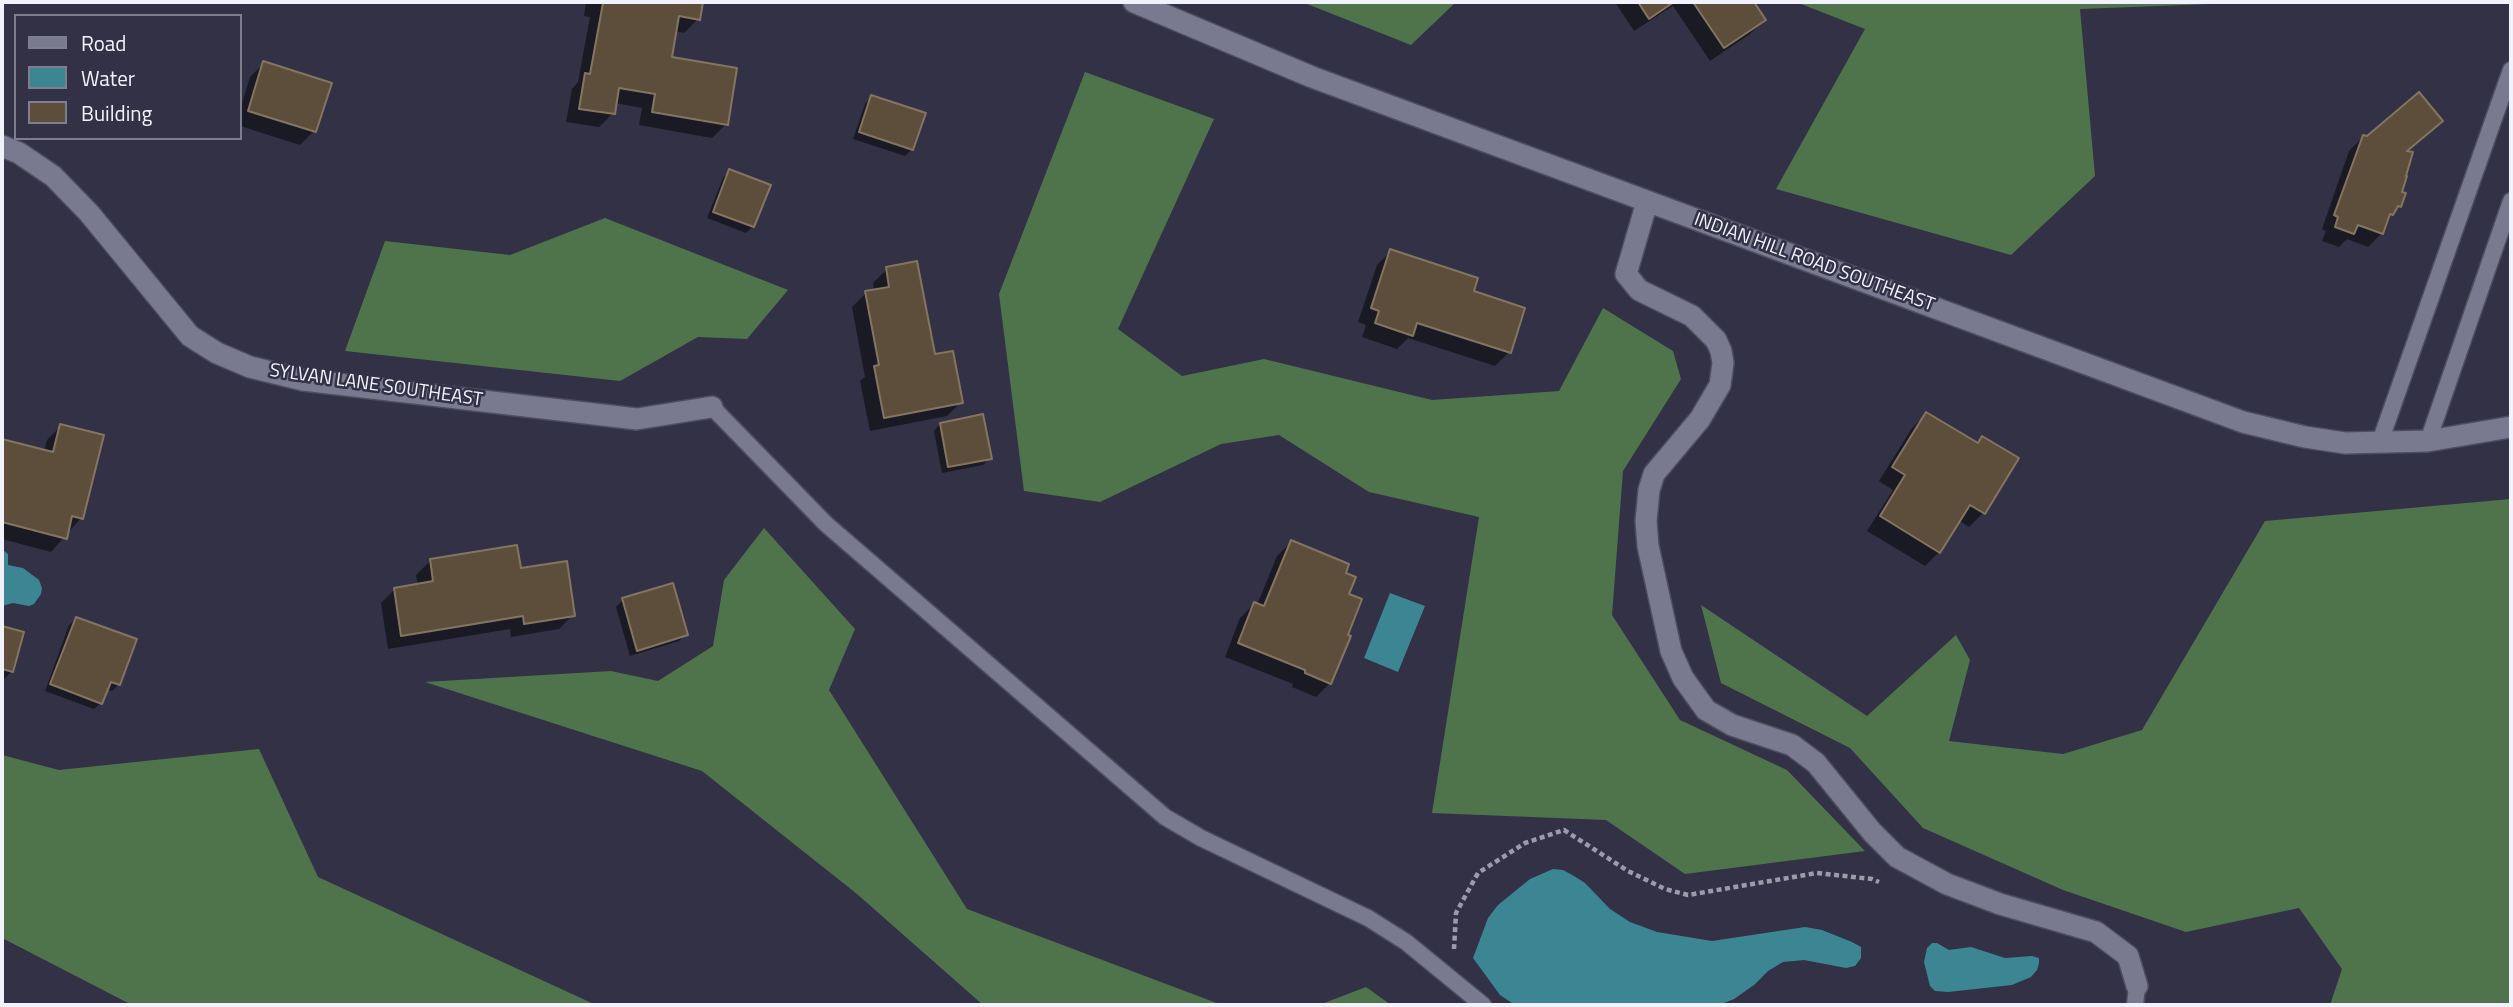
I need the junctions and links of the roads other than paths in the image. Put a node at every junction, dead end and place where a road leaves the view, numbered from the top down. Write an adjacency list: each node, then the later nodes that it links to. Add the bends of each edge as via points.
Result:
1 (1134, 2): 5 (street, INDIAN HILL ROAD SOUTHEAST, via 1312,77)
2 (2511, 70): 9 (lane)
3 (2, 146): 6 (street, SYLVAN LANE SOUTHEAST, via 53,176 190,335 250,367 303,380 637,419)
4 (2511, 201): 8 (lane)
5 (1647, 202): 9 (street, INDIAN HILL ROAD SOUTHEAST, via 2244,422 2345,443); 10 (street, via 1626,274 1639,290 1692,316 1716,340 1723,363 1720,385 1700,419 1654,474 1648,490 1648,546 1671,652 1683,678 1706,710 1732,725 1792,745 1816,763 1897,857 1947,884 2096,932 2128,956)
6 (712, 407): 11 (lane, via 826,524 1165,817 1368,918 1406,942)
7 (2511, 427): 8 (street, INDIAN HILL ROAD SOUTHEAST)
8 (2428, 441): 9 (street, INDIAN HILL ROAD SOUTHEAST)
9 (2380, 442)
10 (2136, 996)
11 (1483, 1005)

